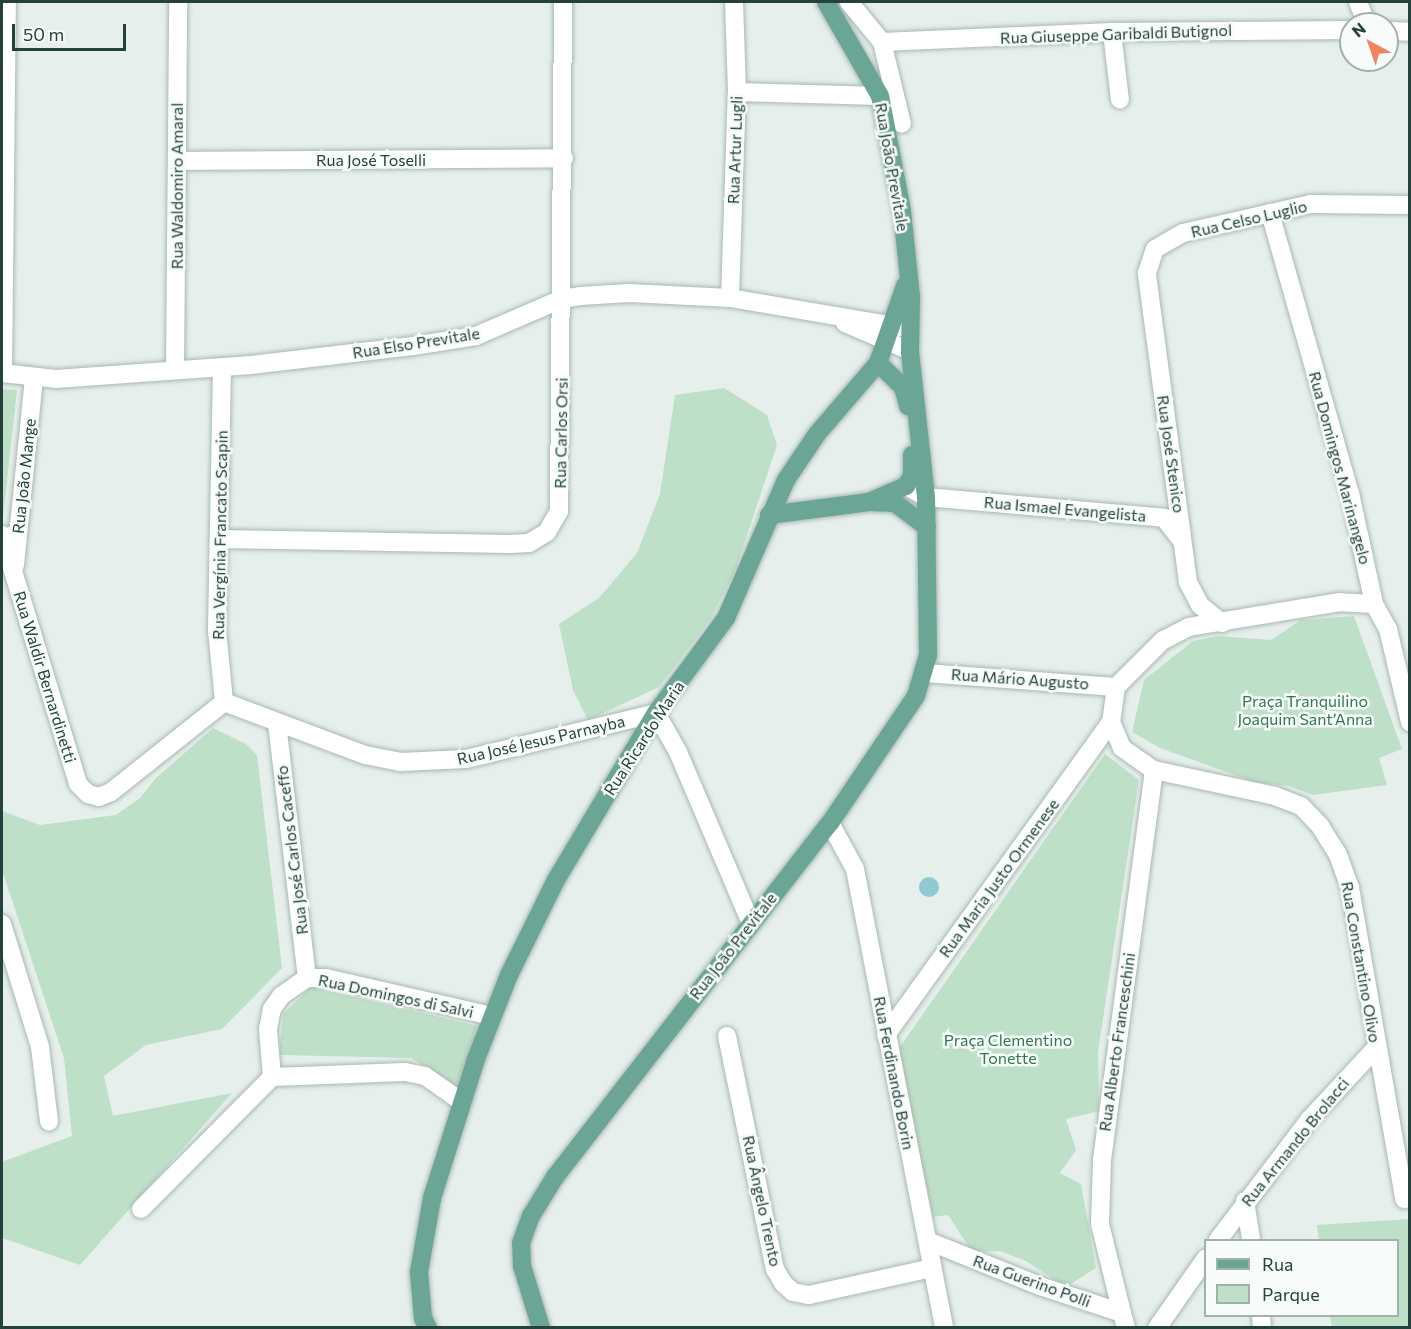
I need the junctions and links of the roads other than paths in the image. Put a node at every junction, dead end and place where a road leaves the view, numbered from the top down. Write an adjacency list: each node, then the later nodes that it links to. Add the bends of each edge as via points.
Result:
1 (7, 2): 30 (street)
2 (177, 2): 15 (street, Rua Waldomiro Amaral)
3 (562, 2): 14 (street, Rua Carlos Orsi)
4 (734, 2): 10 (street, Rua Artur Lugli)
5 (826, 2): 11 (main road, Rua João Previtale)
6 (849, 2): 9 (street, Rua João Previtale)
7 (1339, 30): 8 (street, Rua Giuseppe Garibaldi Butignol)
8 (1112, 32): 9 (street, Rua Giuseppe Garibaldi Butignol); 12 (street)
9 (882, 42): 13 (street, Rua João Previtale)
10 (737, 92): 11 (street); 20 (street, Rua Artur Lugli)
11 (880, 96): 19 (main road, Rua João Previtale, via 902,211)
12 (1120, 100)
13 (902, 124)
14 (564, 158): 15 (street, Rua José Toselli); 21 (street, Rua Carlos Orsi)
15 (178, 161): 29 (street, Rua Waldomiro Amaral)
16 (1410, 205): 17 (street, Rua Celso Luglio, via 1311,204)
17 (1270, 213): 18 (street, Rua Celso Luglio, via 1183,233 1155,249); 41 (street, Rua Domingos Marinangelo, via 1350,493)
18 (1147, 273): 39 (street, Rua José Stenico)
19 (907, 275): 23 (main road, Rua João Previtale); 24 (main road, Rua João Previtale)
20 (730, 298): 21 (street, Rua Elso Previtale, via 629,293); 22 (street, Rua Elso Previtale)
21 (562, 299): 28 (street, Rua Elso Previtale, via 476,336); 38 (street, Rua Carlos Orsi, via 560,511 547,532 529,543 509,544)
22 (825, 313): 23 (street, Rua Elso Previtale); 25 (street, Rua Elso Previtale)
23 (892, 324): 24 (street); 25 (main road, Rua João Previtale)
24 (911, 329): 26 (main road, Rua João Previtale)
25 (886, 343): 26 (street); 27 (main road, Rua João Previtale)
26 (910, 351): 33 (main road, Rua João Previtale)
27 (878, 363): 32 (main road, via 896,377 907,400 913,469); 35 (main road, Rua Ricardo Maria, via 817,434 786,480)
28 (222, 368): 29 (street, Rua Elso Previtale); 38 (street, Rua Vergínia Francato Scapin)
29 (175, 370): 31 (street, Rua Elso Previtale)
30 (2, 373): 31 (street, Rua Elso Previtale)
31 (34, 379): 40 (street, Rua João Mange)
32 (906, 486): 33 (street); 34 (main road)
33 (926, 497): 36 (main road, Rua João Previtale); 39 (street, Rua Ismael Evangelista, via 1164,518)
34 (869, 502): 35 (main road); 36 (main road, via 896,503)
35 (770, 515): 46 (main road, Rua Ricardo Maria, via 726,618)
36 (927, 527): 43 (main road, Rua João Previtale, via 930,614)
37 (2, 536): 40 (street, Rua Waldir Bernardinetti)
38 (221, 538): 45 (street, Rua Vergínia Francato Scapin, via 218,630)
39 (1186, 550): 42 (street, Rua José Stenico, via 1188,582 1196,597)
40 (14, 573): 45 (street, Rua Waldir Bernardinetti, via 78,783 88,794 99,797 111,792)
41 (1374, 604): 42 (street, via 1340,602); 48 (street, Rua Domingos Marinangelo, via 1388,629)
42 (1221, 623): 44 (street, via 1189,627 1163,640)
43 (924, 673): 44 (street, Rua Mário Augusto); 51 (main road, Rua João Previtale, via 916,696 890,738)
44 (1116, 687): 47 (street)
45 (224, 702): 49 (street, Rua José Jesus Parnayba)
46 (656, 713): 49 (street, Rua José Jesus Parnayba, via 466,759 429,762 400,762 365,755); 52 (street, via 678,752); 55 (main road, Rua Ricardo Maria, via 556,880)
47 (1111, 722): 50 (street, Rua Constantino Olivo, via 1122,748); 56 (street, Rua Maria Justo Ormenese)
48 (1410, 722)
49 (277, 723): 54 (street, Rua José Carlos Caceffo)
50 (1154, 770): 58 (street, Rua Constantino Olivo, via 1275,796 1301,806 1320,826 1338,855 1350,888); 70 (street, Rua Alberto Franceschini, via 1102,1160 1100,1224)
51 (830, 823): 52 (main road, Rua João Previtale); 56 (street, Rua Ferdinando Borin, via 855,869)
52 (751, 923): 72 (main road, Rua João Previtale, via 555,1178 531,1216 521,1243 522,1266)
53 (2, 924): 61 (street, via 40,1047)
54 (307, 978): 55 (street, Rua Domingos di Salvi, via 326,978); 59 (street, Rua Domingos di Salvi, via 281,996 272,1009 268,1029)
55 (492, 1016): 60 (main road, Rua Ricardo Maria)
56 (886, 1035): 67 (street, Rua Ferdinando Borin)
57 (728, 1036): 69 (street, Rua Ângelo Trento, via 775,1269 783,1283 793,1292 808,1295)
58 (1376, 1048): 62 (street, Rua Constantino Olivo); 63 (street, Rua Armando Brolacci, via 1309,1120)
59 (272, 1077): 60 (street, via 405,1072 425,1076); 64 (street)
60 (462, 1102): 71 (main road, Rua Ricardo Maria, via 432,1198 419,1272 423,1318)
61 (49, 1121)
62 (1404, 1198)
63 (1245, 1201): 65 (street, Rua Armando Brolacci); 66 (street)
64 (141, 1209)
65 (1219, 1239)
66 (1251, 1239)
67 (927, 1241): 69 (street, Rua Ferdinando Borin); 70 (street, Rua Guerino Polli)
68 (1204, 1261): 74 (street)
69 (932, 1268): 73 (street, Rua Ferdinando Borin)
70 (1124, 1320)
71 (428, 1328)
72 (541, 1328)
73 (944, 1328)
74 (1157, 1328)

